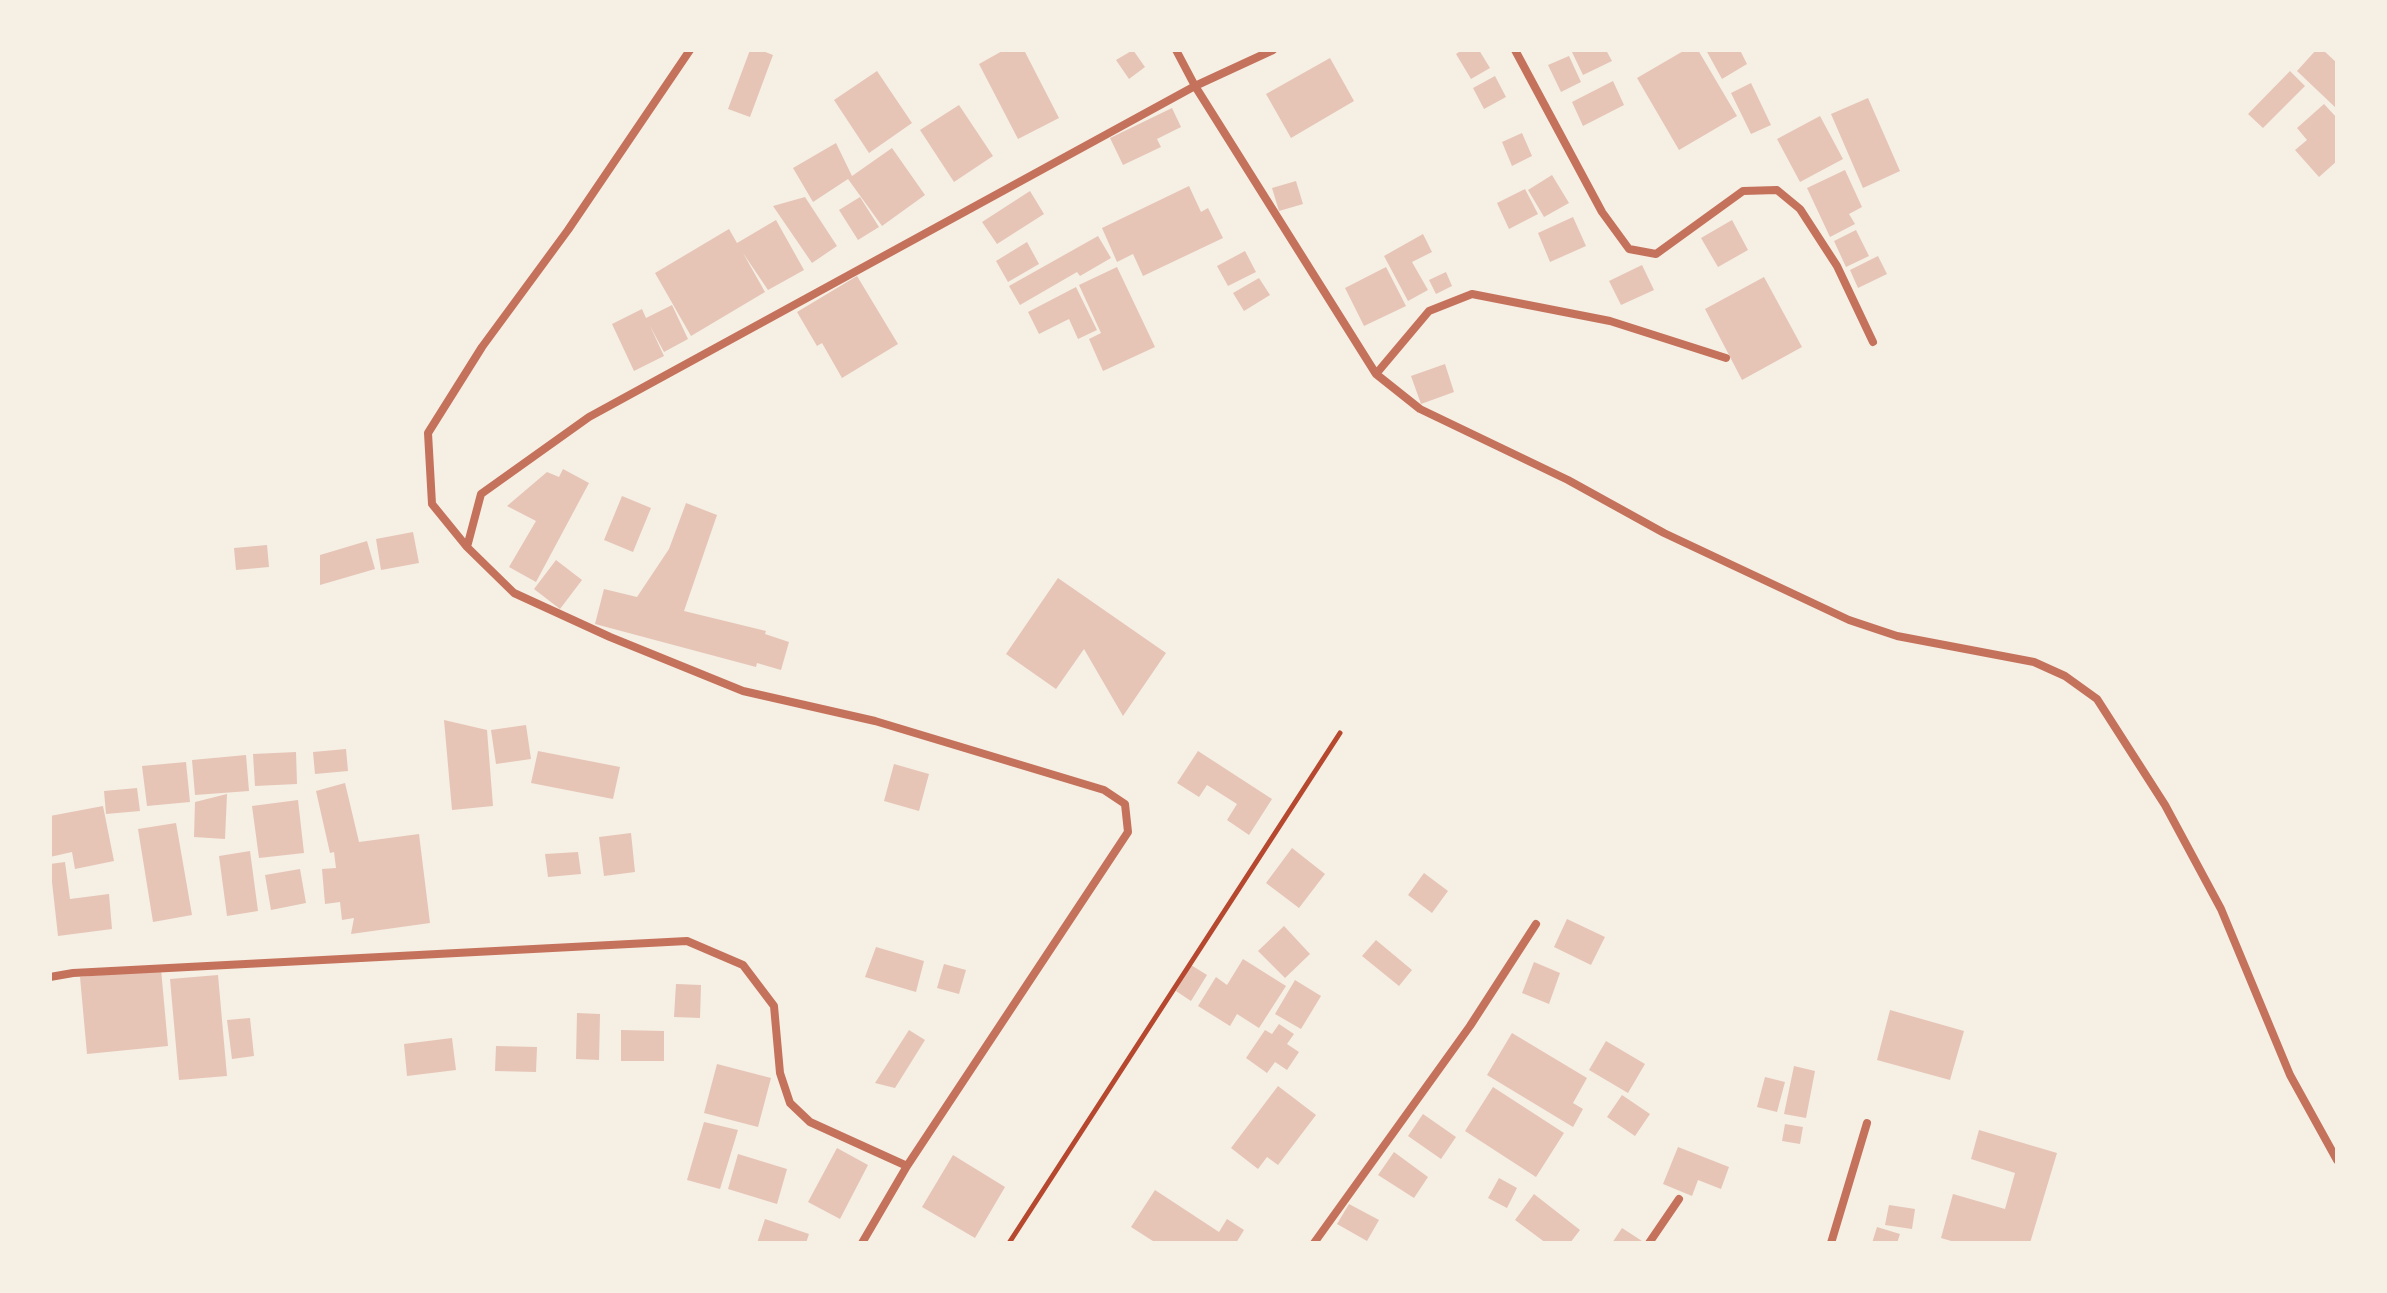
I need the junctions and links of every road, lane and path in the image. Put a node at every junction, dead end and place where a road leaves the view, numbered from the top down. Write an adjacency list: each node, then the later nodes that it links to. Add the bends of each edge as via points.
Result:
1 (690, 50): 9 (street, via 428,433 432,504)
2 (1176, 50): 5 (street)
3 (1273, 50): 5 (street)
4 (1515, 50): 6 (street, via 1602,212 1629,249 1656,254 1743,191 1777,190 1800,209 1837,266)
5 (1195, 86): 8 (street); 9 (street, via 589,417 481,494)
6 (1873, 342)
7 (1726, 358): 8 (street, via 1610,321 1472,294 1429,311)
8 (1376, 374): 14 (street, via 1420,409 1849,620 1897,636 2034,662 2097,699 2165,805 2221,909 2290,1075)
9 (467, 547): 15 (street, via 514,593 743,691 875,721 1104,790 1125,804 1128,832)
10 (1340, 733): 18 (path)
11 (1536, 924): 19 (street, via 1470,1026)
12 (50, 977): 15 (street, via 687,941 743,965 774,1006 780,1073 790,1103 810,1122)
13 (1867, 1123): 21 (street)
14 (2337, 1160)
15 (907, 1166): 17 (street)
16 (1679, 1199): 20 (street)
17 (862, 1243)
18 (1009, 1243)
19 (1314, 1243)
20 (1649, 1243)
21 (1831, 1243)

